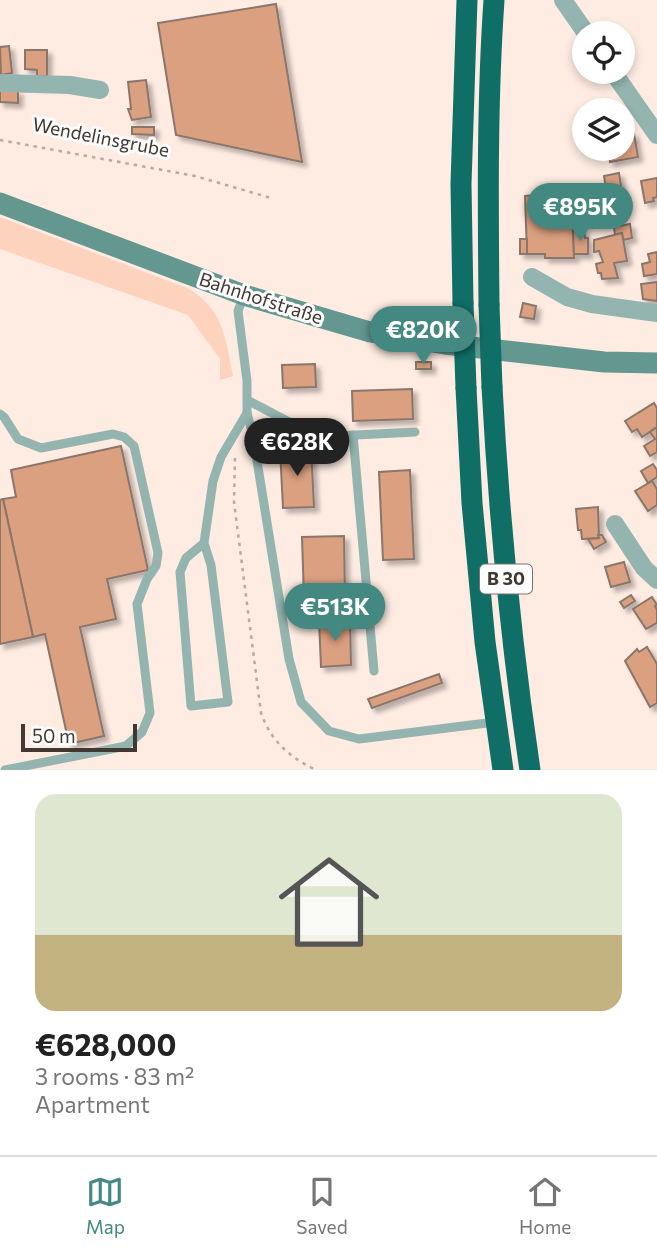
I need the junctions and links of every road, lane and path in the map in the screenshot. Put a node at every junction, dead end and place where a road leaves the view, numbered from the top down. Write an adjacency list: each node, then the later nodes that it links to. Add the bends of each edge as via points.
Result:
1 (467, 0): 26 (highway, B 30, bridge, via 462,158 466,388 475,531)
2 (494, 0): 30 (highway, B 30, bridge, via 488,159 492,387 511,640)
3 (563, 0): 4 (street)
4 (578, 21)
5 (0, 83): 7 (street, Wendelinsgrube)
6 (621, 84): 8 (street)
7 (100, 90)
8 (657, 135)
9 (0, 140): 10 (path, Wendelinsgrube, via 195,176)
10 (271, 198)
11 (0, 203): 13 (main road, Bahnhofstraße)
12 (532, 277): 14 (street, via 567,297)
13 (244, 295): 15 (main road, Bahnhofstraße, via 370,331 445,344 604,362); 16 (lane, via 238,311)
14 (657, 313)
15 (657, 363)
16 (249, 401): 17 (lane); 21 (lane, via 318,437)
17 (247, 413): 19 (lane); 26 (lane, via 289,659 301,702 329,731 359,739)
18 (0, 414): 27 (lane, via 18,439 41,448 113,434 124,437 134,446 158,554 137,604 150,713 142,732 126,746)
19 (235, 430): 23 (lane, via 213,481); 28 (path, via 234,502 261,713 268,732 282,749)
20 (415, 432): 21 (lane)
21 (353, 436): 25 (lane)
22 (615, 524): 24 (street)
23 (204, 542): 23 (lane, via 186,558 180,572 191,706 228,702 211,565)
24 (657, 580)
25 (374, 671)
26 (496, 722): 29 (highway, B 30)
27 (5, 770)
28 (316, 770)
29 (503, 770)
30 (530, 770)

